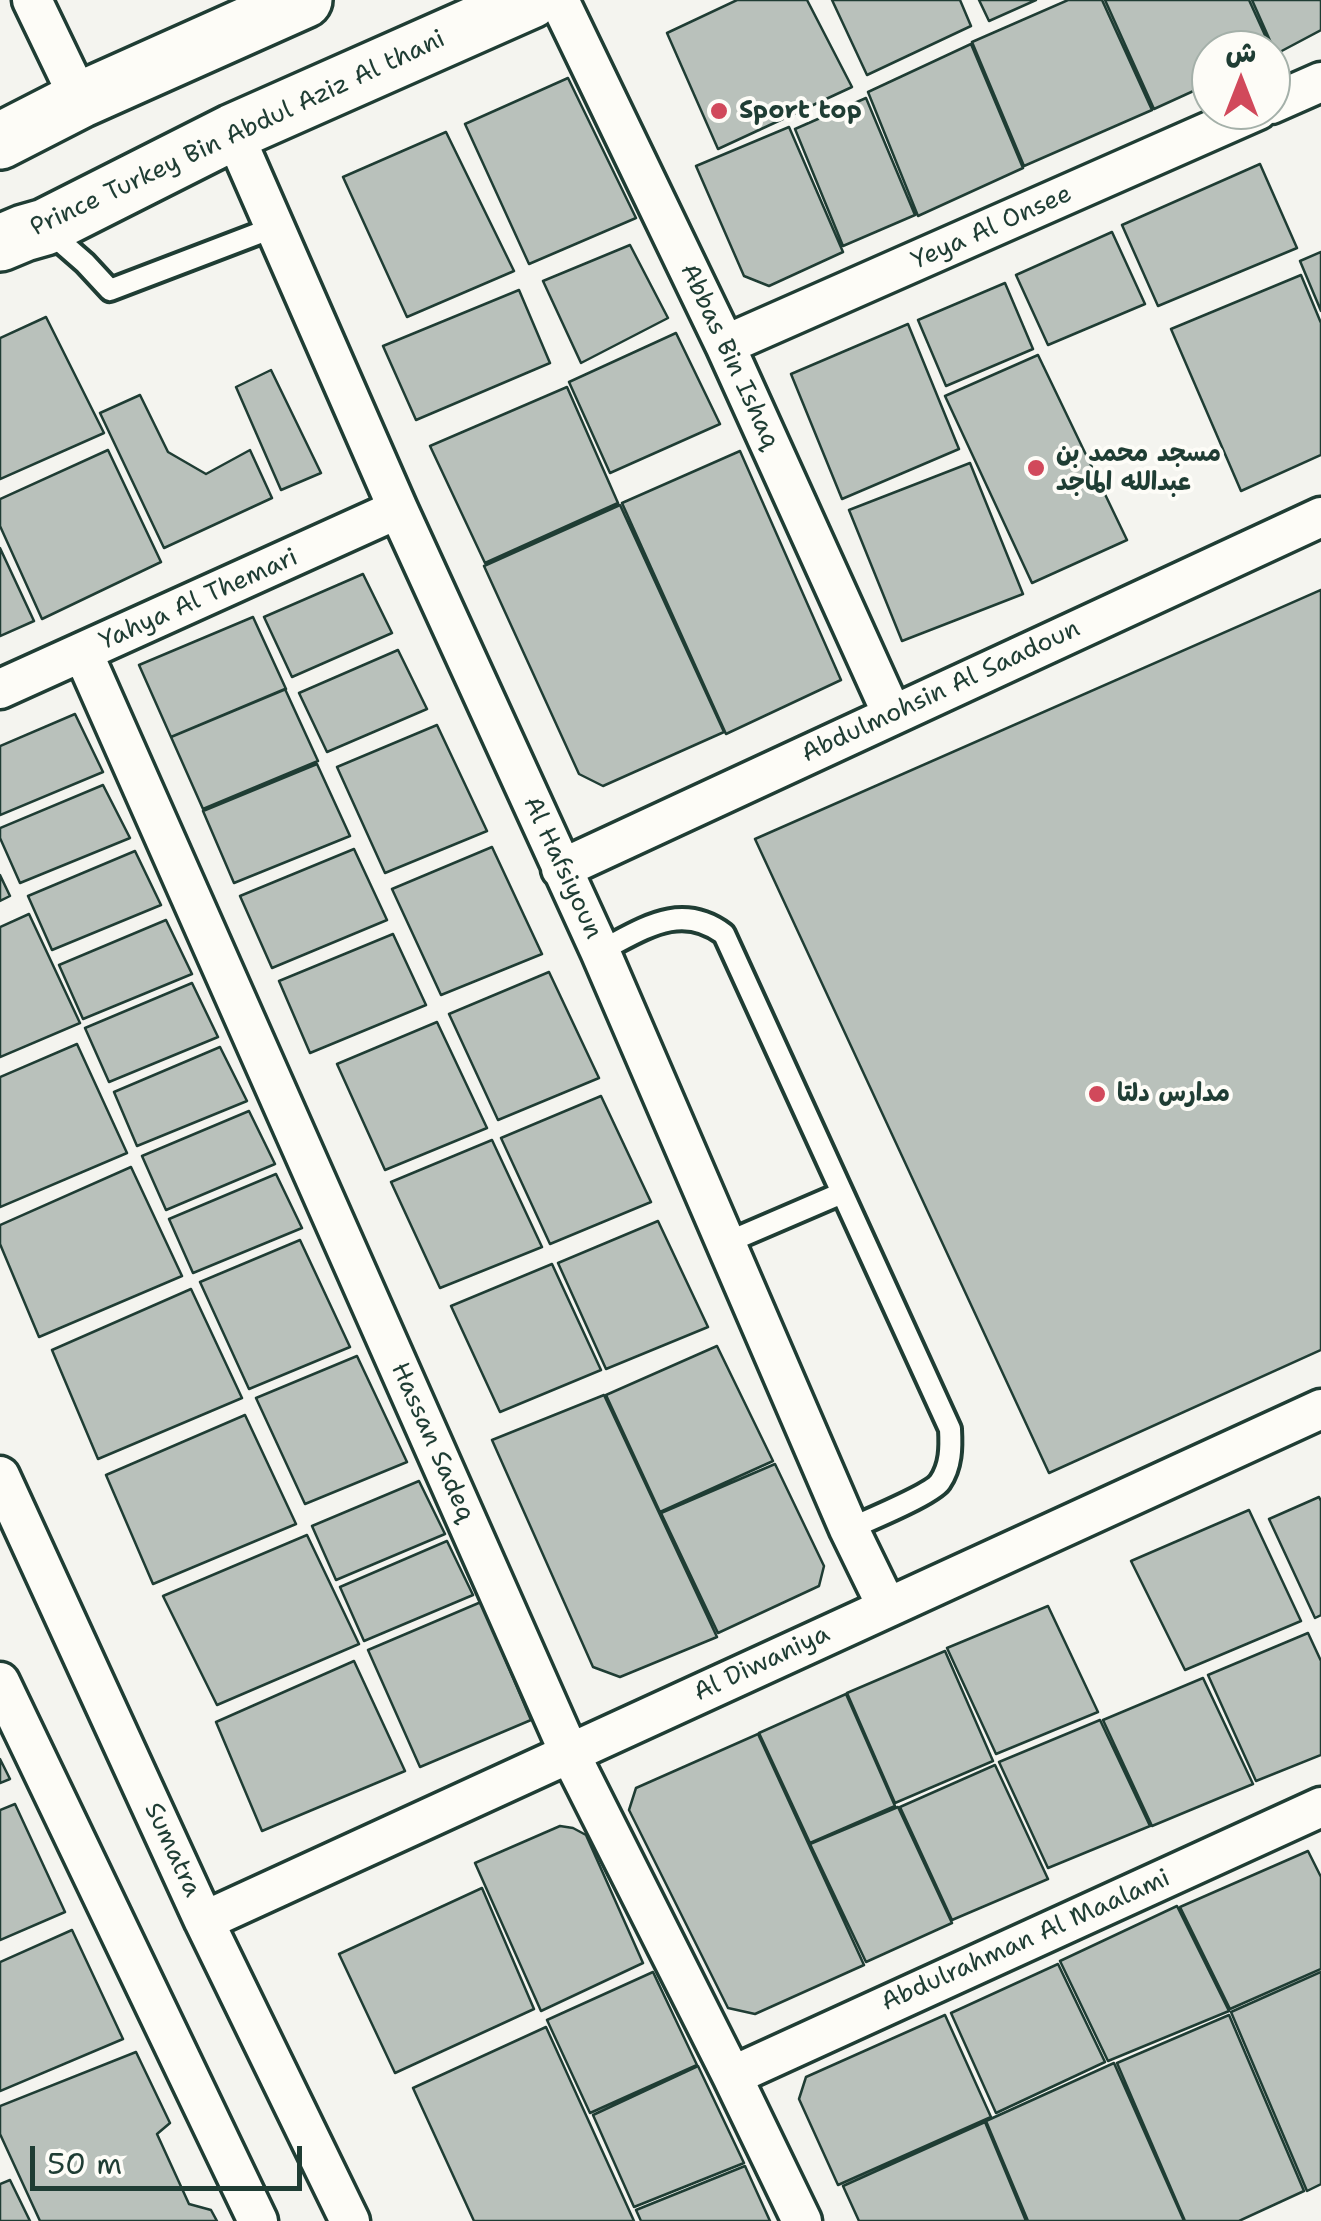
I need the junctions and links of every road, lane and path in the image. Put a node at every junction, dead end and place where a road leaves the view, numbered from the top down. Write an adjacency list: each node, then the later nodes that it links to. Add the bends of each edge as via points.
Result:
1 (32, 0): 7 (street)
2 (304, 0): 7 (street)
3 (530, 0): 9 (street, Prince Turkey Bin Abdul Aziz Al thani)
4 (559, 0): 13 (street, Abbas Bin Ishaq)
5 (1321, 82): 6 (street)
6 (1291, 95)
7 (80, 100): 10 (street)
8 (1213, 130): 13 (street, Yeya Al Onsee)
9 (233, 132): 11 (street, Al Hafsiyoun); 12 (street, Prince Turkey Bin Abdul Aziz Al thani)
10 (0, 141)
11 (275, 227): 12 (lane, via 110,290 85,263); 14 (street, Al Hafsiyoun)
12 (17, 235)
13 (726, 345): 18 (street, Abbas Bin Ishaq)
14 (398, 509): 16 (street, Yahya Al Themari); 19 (street, Al Hafsiyoun)
15 (1321, 517): 18 (street, Abdulmohsin Al Saadoun)
16 (82, 653): 17 (street, Yahya Al Themari); 28 (street, Hassan Sadeq)
17 (0, 690)
18 (892, 714): 19 (street, Abdulmohsin Al Saadoun)
19 (561, 870): 20 (street, Al Hafsiyoun)
20 (600, 951): 21 (lane, via 661,921 688,918 724,934); 22 (street, Al Hafsiyoun)
21 (842, 1193): 22 (lane); 25 (lane, via 950,1428 951,1448 938,1486)
22 (728, 1242): 25 (street, Al Hafsiyoun)
23 (1321, 1408): 26 (street, Al Diwaniya)
24 (0, 1476): 30 (street, Sumatra)
25 (850, 1529): 26 (street, Al Hafsiyoun)
26 (886, 1607): 28 (street, Al Diwaniya)
27 (0, 1682): 32 (street)
28 (569, 1752): 30 (street, Al Diwaniya); 31 (street, Hassan Sadeq)
29 (1321, 1807): 31 (street, Abdulrahman Al Maalami)
30 (204, 1921): 33 (street, Sumatra)
31 (732, 2076): 34 (street, Hassan Sadeq)
32 (258, 2221)
33 (350, 2221)
34 (802, 2221)

